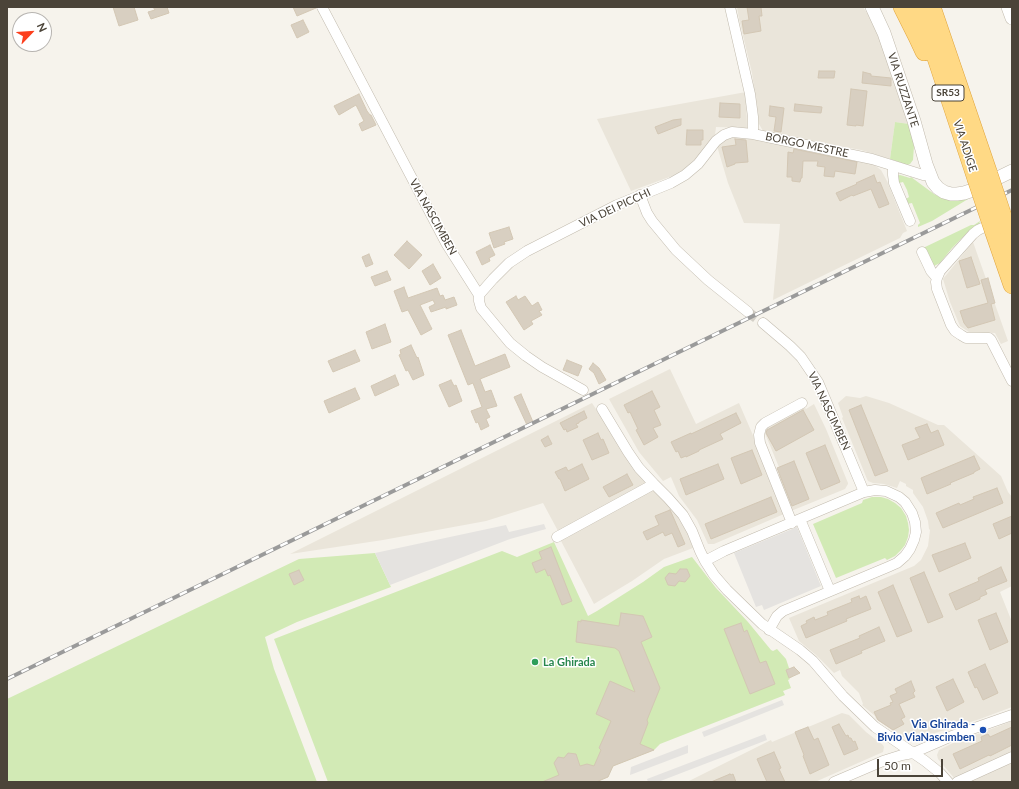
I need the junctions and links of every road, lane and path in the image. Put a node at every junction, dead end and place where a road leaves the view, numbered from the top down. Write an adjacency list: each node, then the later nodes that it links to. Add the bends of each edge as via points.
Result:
1 (322, 7): 22 (street, VIA NASCIMBEN, via 446,243)
2 (730, 7): 9 (street, BORGO MESTRE, via 750,94)
3 (872, 7): 13 (street, VIA RUZZANTE, via 887,40)
4 (902, 7): 10 (highway, via 925,55 949,124)
5 (919, 7): 10 (highway, VIA ADIGE / SR53)
6 (932, 7): 14 (highway, VIA ADIGE / SR53)
7 (1008, 7): 8 (street)
8 (1012, 18)
9 (753, 134): 11 (street, BORGO MESTRE, via 872,159); 15 (street, VIA DEI PICCHI, via 732,132 724,135 685,175)
10 (968, 155): 14 (highway, VIA ADIGE / SR53)
11 (893, 166): 13 (street, BORGO MESTRE); 16 (street, via 894,183)
12 (1012, 171): 13 (street, VIA RUZZANTE, via 973,190 957,194 944,192 938,188)
13 (930, 175)
14 (982, 176): 17 (highway, VIA ADIGE / SR53, bridge)
15 (640, 195): 22 (street, VIA DEI PICCHI, via 593,216 527,251 509,263); 23 (street, via 652,221 676,250)
16 (910, 221)
17 (1004, 223): 18 (highway, VIA ADIGE / SR53); 20 (street, via 978,230 973,234); 21 (highway, VIA ADIGE / SR53)
18 (1012, 247)
19 (922, 252): 20 (street)
20 (936, 278): 25 (street, via 937,289 955,331 966,338 989,338)
21 (1012, 285)
22 (479, 295): 26 (street, VIA NASCIMBEN, via 481,308 510,343 542,367)
23 (748, 312)
24 (763, 323): 30 (street, VIA NASCIMBEN, via 801,357 818,382)
25 (1012, 381)
26 (583, 390)
27 (802, 403): 31 (street, VIA NASCIMBEN, via 765,423 759,435 760,443)
28 (602, 409): 29 (street, via 632,458)
29 (654, 484): 32 (street); 33 (street, via 683,515)
30 (864, 492): 31 (street); 34 (street, via 886,491 905,502 915,522 914,540 905,556 897,563)
31 (796, 521): 33 (street, via 720,552); 34 (street, VIA NASCIMBEN)
32 (557, 537)
33 (705, 561): 35 (street, via 727,590)
34 (830, 591): 35 (street, via 783,611)
35 (769, 630): 37 (street, via 813,661 843,696 875,727)
36 (1012, 714): 37 (street)
37 (913, 753): 39 (street, via 883,761); 40 (street)
38 (1012, 757): 41 (street)
39 (834, 782)
40 (948, 782)
41 (957, 782)

